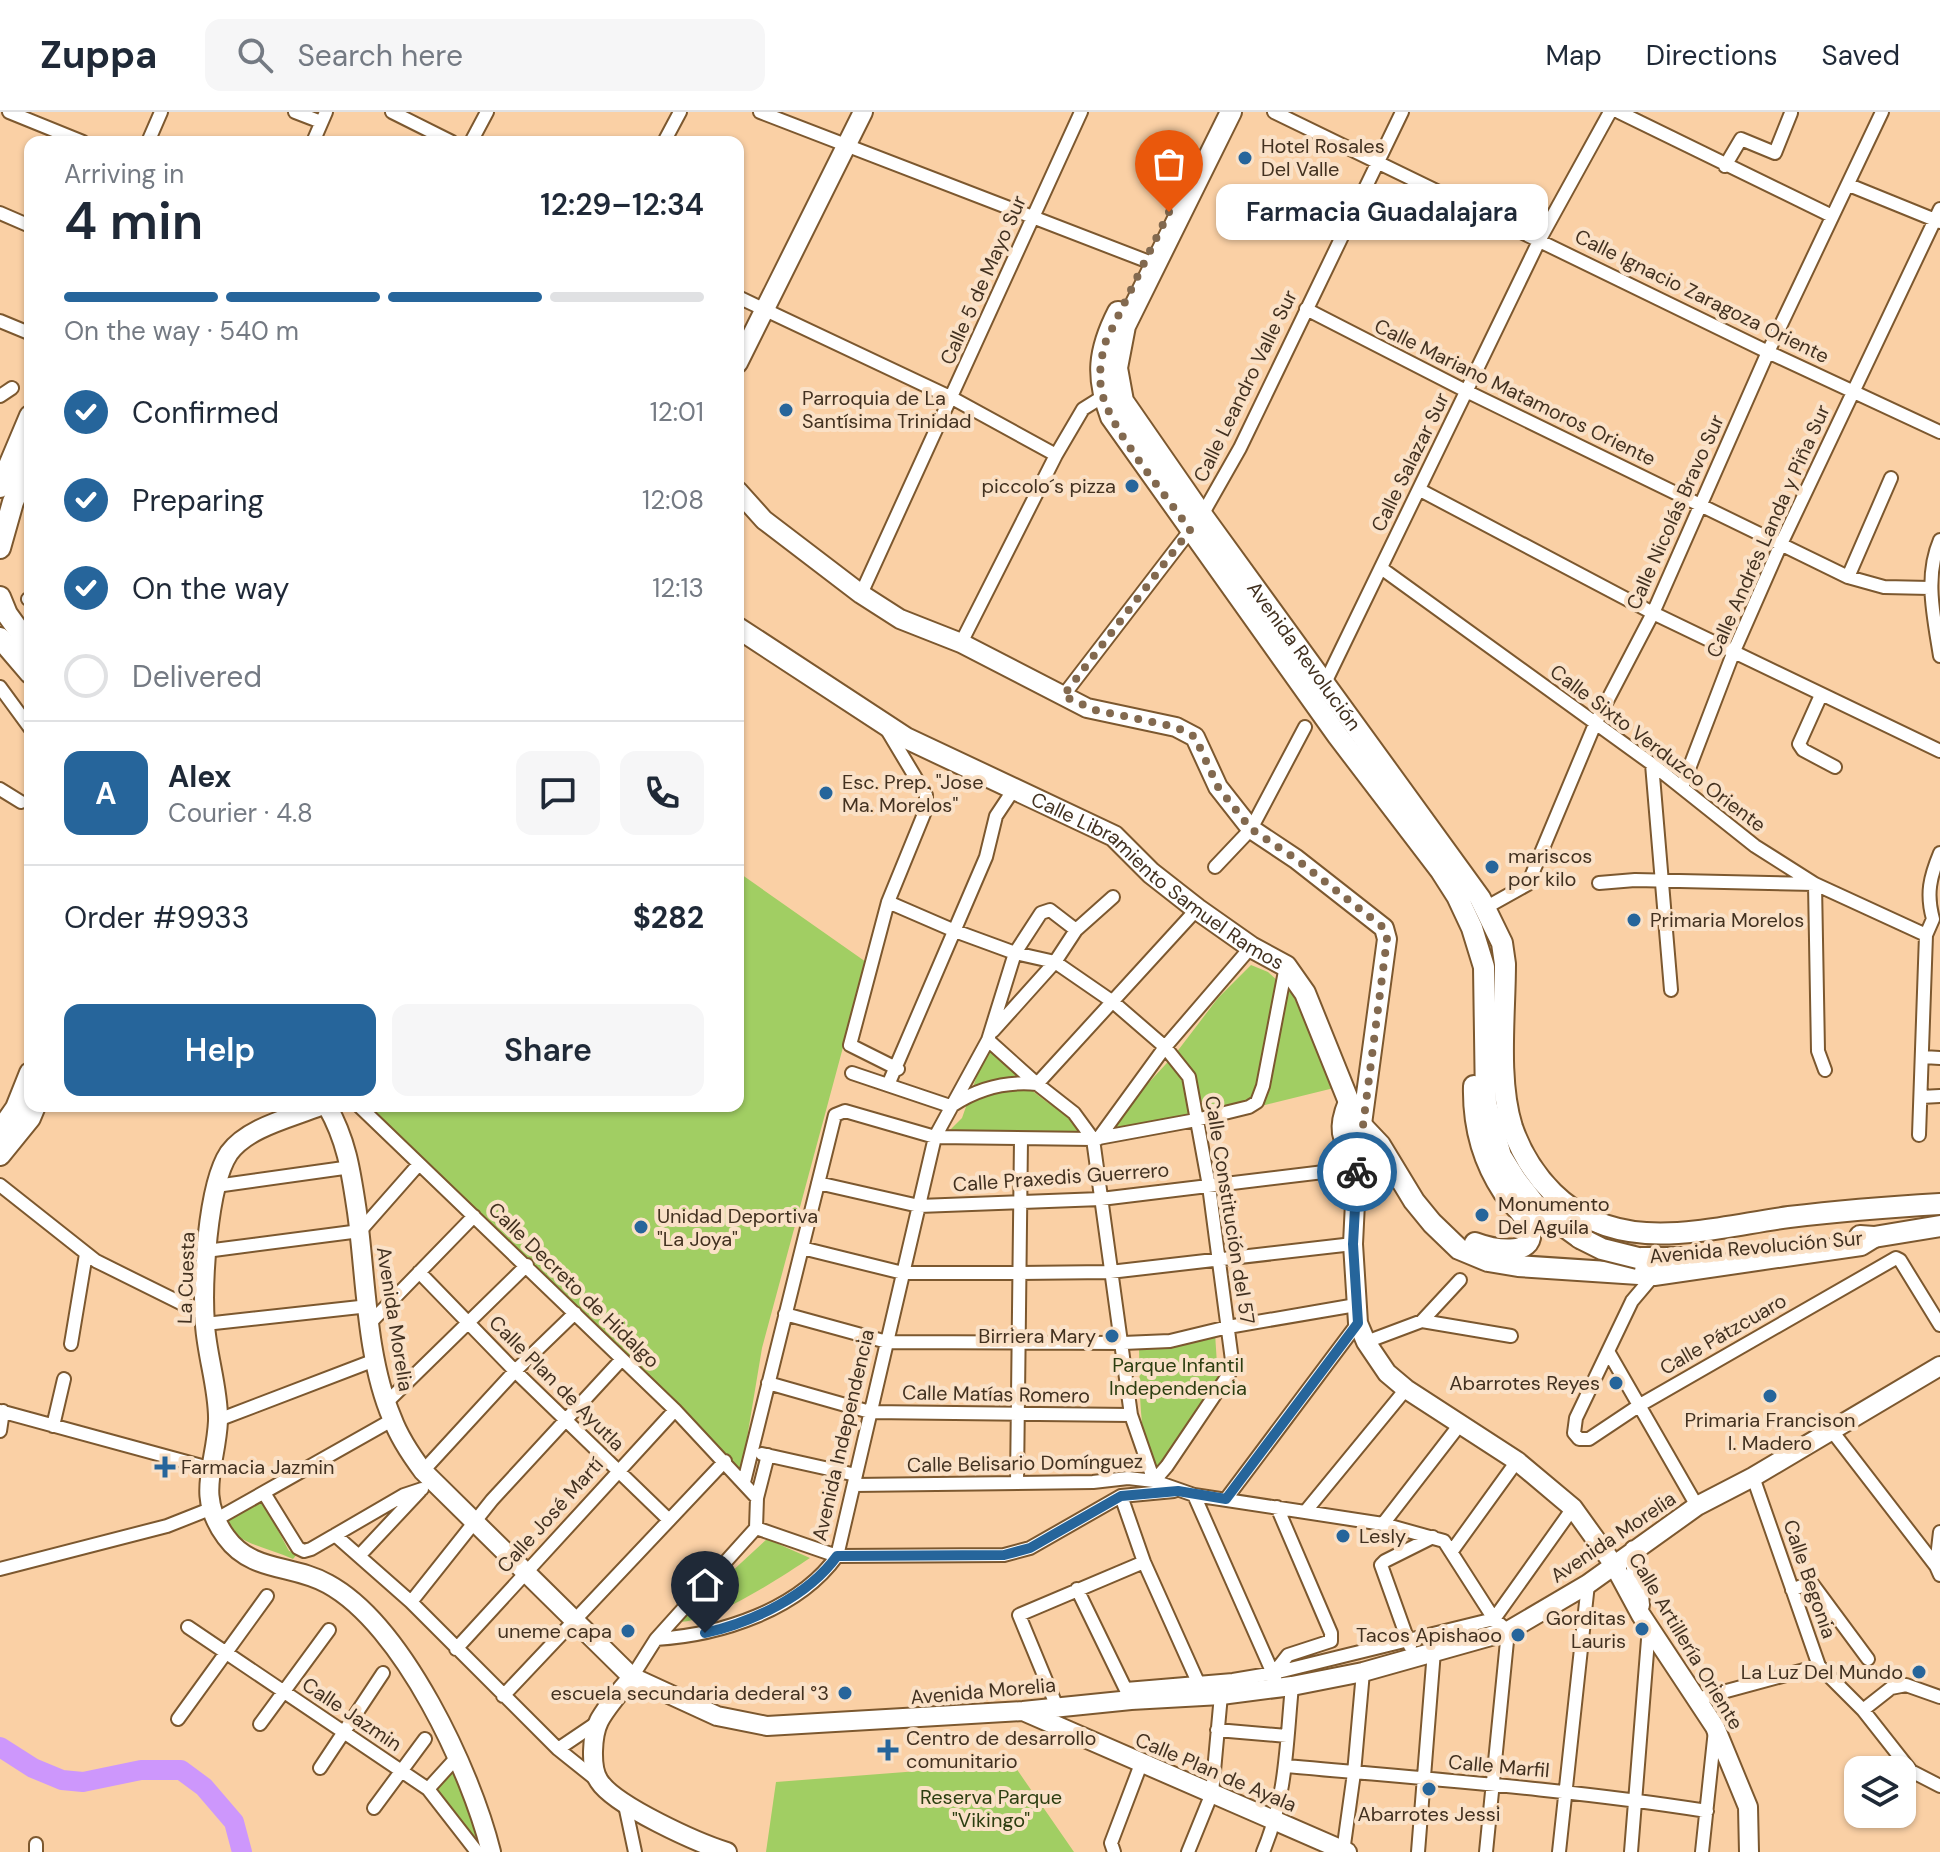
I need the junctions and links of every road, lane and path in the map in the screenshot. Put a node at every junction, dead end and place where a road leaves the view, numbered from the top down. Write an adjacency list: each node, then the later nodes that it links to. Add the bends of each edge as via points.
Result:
1 (9, 112): 19 (street)
2 (161, 112): 20 (street)
3 (295, 112): 18 (street)
4 (392, 112): 22 (street)
5 (487, 112): 23 (street)
6 (680, 112): 24 (street)
7 (760, 112): 25 (street)
8 (863, 112): 25 (street)
9 (1081, 112): 32 (street, Calle 5 de Mayo Sur)
10 (1216, 112): 35 (main road, Avenida Revolución)
11 (1231, 112): 35 (main road, Avenida Revolución)
12 (1274, 112): 26 (street, Calle Ignacio Zaragoza Oriente)
13 (1402, 112): 26 (street, Calle Leandro Valle Sur)
14 (1610, 112): 34 (street, Calle Salazar Sur)
15 (1619, 112): 27 (street)
16 (1882, 112): 28 (street, Calle Nicolás Bravo Sur)
17 (1791, 113): 27 (street, via 1775,153 1741,139)
18 (324, 117): 21 (street)
19 (68, 136)
20 (151, 136)
21 (316, 136)
22 (440, 136)
23 (474, 136)
24 (667, 136)
25 (846, 147): 32 (street); 38 (street)
26 (1378, 161): 34 (street, Calle Ignacio Zaragoza Oriente); 37 (street, Calle Leandro Valle Sur)
27 (1725, 166): 30 (street)
28 (1849, 185): 30 (street, Calle Nicolás Bravo Sur); 31 (street)
29 (0, 213): 33 (street)
30 (1832, 216): 42 (street, Calle Nicolás Bravo Sur)
31 (1938, 217): 44 (street, Calle Andrés Landa y Piña Sur)
32 (1033, 218): 35 (street); 48 (street, Calle 5 de Mayo Sur)
33 (24, 223)
34 (1540, 239): 42 (street, Calle Ignacio Zaragoza Oriente); 45 (street, Calle Salazar Sur)
35 (1151, 263): 46 (main road, Avenida Revolución, via 1125,326)
36 (744, 300): 38 (street)
37 (1306, 309): 45 (street, Calle Mariano Matamoros Oriente); 58 (street, Calle Leandro Valle Sur, via 1240,448)
38 (766, 310): 41 (street); 48 (street)
39 (0, 321): 40 (street)
40 (24, 331)
41 (744, 352)
42 (1768, 352): 44 (street, Calle Ignacio Zaragoza Oriente); 57 (street, Calle Nicolás Bravo Sur)
43 (12, 388): 47 (street)
44 (1853, 390): 50 (street, Calle Ignacio Zaragoza Oriente); 60 (street, Calle Andrés Landa y Piña Sur)
45 (1466, 391): 55 (street, Calle Salazar Sur); 57 (street, Calle Mariano Matamoros Oriente)
46 (1112, 394): 51 (street, via 1083,409); 58 (main road, Avenida Revolución)
47 (0, 396)
48 (952, 398): 51 (street); 65 (street, Calle 5 de Mayo Sur)
49 (24, 430): 54 (main road)
50 (1940, 432)
51 (1056, 455): 71 (street)
52 (24, 477): 61 (main road)
53 (1891, 478): 63 (street)
54 (0, 487)
55 (1420, 490): 62 (street, Calle Salazar Sur); 67 (street)
56 (744, 498): 65 (street, Calle Artillería Oriente, via 764,520)
57 (1700, 505): 60 (street, Calle Mariano Matamoros Oriente); 67 (street, Calle Nicolás Bravo Sur)
58 (1196, 522): 75 (main road, Avenida Revolución); 78 (street, Calle Leandro Valle Sur); 79 (main road, Avenida Revolución)
59 (1940, 540): 64 (street)
60 (1781, 544): 63 (street, Calle Mariano Matamoros Oriente); 72 (street, Calle Andrés Landa y Piña Sur)
61 (0, 548)
62 (1381, 568): 75 (street, Calle Salazar Sur); 82 (street, Calle Sixto Verduzco Oriente)
63 (1848, 577): 64 (street, Calle Mariano Matamoros Oriente, via 1884,587)
64 (1930, 588): 73 (street)
65 (861, 594): 71 (street, Calle Artillería Oriente, via 900,619)
66 (0, 597): 70 (main road)
67 (1653, 613): 72 (street); 82 (street, Calle Nicolás Bravo Sur)
68 (744, 632): 81 (main road, Calle Libramiento Samuel Ramos)
69 (0, 638): 74 (main road)
70 (24, 638)
71 (961, 643): 78 (street, Calle Artillería Oriente)
72 (1734, 651): 77 (street); 87 (street, Calle Andrés Landa y Piña Sur)
73 (1940, 656)
74 (24, 666)
75 (1325, 682): 79 (street, Calle Salazar Sur); 99 (main road, Avenida Revolución)
76 (0, 687): 80 (street)
77 (1821, 695): 84 (street); 86 (street, via 1799,744)
78 (1063, 696): 91 (street, Calle Artillería Oriente, via 1195,737 1218,787)
79 (1315, 702): 107 (main road, Avenida Revolución, via 1441,871 1464,908)
80 (24, 720)
81 (883, 724): 89 (main road, Calle Libramiento Samuel Ramos); 98 (street, via 927,801)
82 (1595, 724): 85 (street, Calle Sixto Verduzco Oriente); 99 (street, Calle Nicolás Bravo Sur, via 1528,884)
83 (1305, 727): 91 (street)
84 (1940, 751)
85 (1652, 764): 87 (street, Calle Sixto Verduzco Oriente); 94 (street)
86 (1835, 767)
87 (1682, 787): 96 (street, Calle Sixto Verduzco Oriente, via 1755,846)
88 (0, 789): 90 (street)
89 (1014, 789): 100 (main road, Calle Libramiento Samuel Ramos, via 1114,836); 103 (street, via 996,816 986,857)
90 (21, 802)
91 (1251, 829): 93 (street); 131 (street, Calle Artillería Oriente, via 1387,934)
92 (1940, 853): 101 (street, via 1928,901)
93 (1215, 867)
94 (1660, 881): 95 (street); 96 (street); 110 (street)
95 (1599, 883)
96 (1815, 884): 104 (street, Calle Sixto Verduzco Oriente); 117 (street, via 1818,1051)
97 (1113, 897): 102 (street)
98 (888, 902): 103 (street, Calle Constitución del 57); 116 (street, via 850,1045)
99 (1485, 908): 149 (main road, Avenida Revolución, via 1502,943 1505,964 1504,1070 1512,1126 1539,1179)
100 (1197, 909): 105 (main road, Calle Libramiento Samuel Ramos); 111 (street)
101 (1936, 922): 104 (street)
102 (1076, 930): 106 (street, via 1046,910); 108 (street)
103 (955, 931): 106 (street, Calle Constitución del 57); 116 (street)
104 (1926, 935): 114 (street)
105 (1251, 947): 109 (main road, Calle Libramiento Samuel Ramos); 113 (street)
106 (1015, 953): 108 (street, Calle Constitución del 57); 112 (street)
107 (1479, 954): 150 (main road, via 1474,977 1476,1134 1503,1192 1530,1226 1528,1243 1511,1249 1470,1241); 152 (main road, Avenida Revolución, via 1485,977 1486,1103 1501,1156)
108 (1055, 962): 111 (street, Calle Constitución del 57); 112 (street)
109 (1286, 966): 124 (main road, Calle Libramiento Samuel Ramos, via 1305,993); 130 (street, via 1257,1102)
110 (1671, 990)
111 (1113, 1002): 113 (street, Calle Constitución del 57); 119 (street)
112 (988, 1038): 119 (street); 125 (street, Avenida Independencia)
113 (1165, 1047): 130 (street, Calle Constitución del 57, via 1189,1077); 136 (street)
114 (1923, 1057): 115 (street); 123 (street)
115 (1940, 1058)
116 (898, 1069): 120 (street)
117 (1825, 1070)
118 (852, 1073): 120 (street)
119 (1037, 1084): 125 (street, via 1015,1082 974,1092); 136 (street, via 1074,1113)
120 (888, 1085): 125 (street)
121 (24, 1088): 132 (main road)
122 (1940, 1096): 123 (street)
123 (1921, 1097): 133 (street)
124 (1349, 1102): 131 (main road, Calle Libramiento Samuel Ramos); 140 (main road, via 1341,1121)
125 (950, 1106): 134 (street, Avenida Independencia)
126 (32, 1112): 138 (main road)
127 (305, 1112): 144 (street, La Cuesta, via 238,1143)
128 (330, 1112): 141 (street, Avenida Morelia)
129 (365, 1112): 139 (street, Calle Decreto de Hidalgo)
130 (1196, 1120): 136 (street); 145 (street, Calle Constitución del 57)
131 (1362, 1126): 137 (main road, Calle Libramiento Samuel Ramos); 140 (street, Calle Artillería Oriente)
132 (0, 1131)
133 (1919, 1135)
134 (935, 1137): 135 (street); 142 (street, via 845,1111 835,1115); 151 (street, Avenida Independencia)
135 (1021, 1139): 136 (street); 148 (street)
136 (1096, 1139): 147 (street)
137 (1380, 1145): 150 (main road); 170 (main road, Calle Libramiento Samuel Ramos, via 1414,1201 1459,1249 1518,1266)
138 (0, 1155)
139 (419, 1164): 154 (street, Calle Decreto de Hidalgo); 156 (street)
140 (1357, 1164): 145 (street, Calle Praxedis Guerrero); 158 (street, Calle Artillería Oriente)
141 (351, 1167): 144 (street); 156 (street, Avenida Morelia)
142 (818, 1183): 151 (street, Calle Praxedis Guerrero); 161 (street)
143 (0, 1185): 146 (street)
144 (216, 1186): 162 (street, La Cuesta)
145 (1209, 1186): 147 (street, Calle Praxedis Guerrero); 164 (street, Calle Constitución del 57)
146 (6, 1195): 163 (street)
147 (1101, 1199): 148 (street, Calle Praxedis Guerrero); 167 (street)
148 (1020, 1202): 151 (street, Calle Praxedis Guerrero); 169 (street)
149 (1565, 1204): 153 (main road, Avenida Revolución Sur, via 1611,1229 1637,1234)
150 (1431, 1205): 159 (main road, via 1439,1222 1461,1242 1505,1259 1547,1259)
151 (919, 1206): 168 (street, Avenida Independencia)
152 (1537, 1207): 159 (main road, Avenida Revolución Sur)
153 (1940, 1207): 160 (main road)
154 (474, 1216): 165 (street, Calle Decreto de Hidalgo); 166 (street)
155 (1940, 1226): 157 (main road, Avenida Revolución Sur)
156 (360, 1231): 162 (street); 173 (street, Avenida Morelia)
157 (1874, 1237): 159 (main road, Avenida Revolución Sur, bridge, via 1825,1238 1681,1259 1638,1258); 170 (main road, via 1861,1245)
158 (1353, 1244): 164 (street); 175 (street, Calle Artillería Oriente)
159 (1585, 1246)
160 (1661, 1246)
161 (802, 1248): 168 (street); 174 (street)
162 (206, 1251): 176 (street, La Cuesta)
163 (86, 1254): 176 (street); 186 (street)
164 (1218, 1261): 167 (street); 180 (street, Calle Constitución del 57)
165 (527, 1265): 172 (street, Calle Decreto de Hidalgo); 178 (street)
166 (419, 1272): 173 (street); 178 (street, Calle Plan de Ayutla)
167 (1110, 1272): 169 (street); 185 (street)
168 (903, 1273): 169 (street); 182 (street, Avenida Independencia)
169 (1019, 1273): 183 (street)
170 (1654, 1275): 187 (street, via 1632,1301)
171 (1460, 1280): 177 (street)
172 (575, 1313): 188 (street, Calle Decreto de Hidalgo); 192 (street)
173 (370, 1314): 176 (street); 189 (street, Avenida Morelia)
174 (785, 1314): 182 (street); 194 (street)
175 (1357, 1314): 180 (street); 184 (street, Calle Artillería Oriente); 226 (street)
176 (205, 1320): 203 (street, La Cuesta)
177 (1422, 1321): 181 (street); 184 (street)
178 (468, 1322): 192 (street, Calle Plan de Ayutla); 199 (street)
179 (1940, 1325): 196 (street, Calle Pátzcuaro, via 1896,1258)
180 (1228, 1327): 185 (street, via 1170,1341); 191 (street, Calle Constitución del 57)
181 (1511, 1336)
182 (887, 1342): 183 (street); 200 (street, Avenida Independencia)
183 (1019, 1342): 185 (street); 201 (street)
184 (1366, 1342): 195 (street, Calle Artillería Oriente, via 1387,1373)
185 (1123, 1343): 202 (street)
186 (71, 1344)
187 (1609, 1353): 196 (street); 196 (street, Calle Pátzcuaro, via 1576,1418 1574,1433 1589,1439)
188 (622, 1359): 197 (street, Calle Decreto de Hidalgo); 204 (street)
189 (375, 1360): 199 (street, Avenida Morelia); 203 (street)
190 (1940, 1366): 208 (street, Avenida Morelia)
191 (1233, 1368): 218 (street, Calle Belisario Domínguez)
192 (515, 1371): 204 (street, Calle Plan de Ayutla); 216 (street)
193 (64, 1379): 206 (street)
194 (768, 1383): 200 (street, Calle Matías Romero); 209 (street)
195 (1406, 1389): 205 (street, Calle Artillería Oriente); 230 (street)
196 (1640, 1405): 227 (street)
197 (675, 1410): 211 (street, Calle Decreto de Hidalgo); 214 (street, Calle José Martí)
198 (2, 1411): 206 (street); 207 (street)
199 (389, 1412): 216 (street, Avenida Morelia); 222 (street)
200 (870, 1412): 201 (street, Calle Matías Romero); 217 (street, Avenida Independencia)
201 (1018, 1414): 202 (street, Calle Matías Romero); 220 (street)
202 (1131, 1415): 218 (street)
203 (218, 1420): 213 (street, La Cuesta)
204 (566, 1421): 214 (street, Calle Plan de Ayutla); 233 (street)
205 (1461, 1423): 212 (street, Calle Artillería Oriente); 234 (street)
206 (53, 1426): 213 (street)
207 (0, 1431)
208 (1832, 1431): 215 (street, Avenida Morelia); 246 (street)
209 (751, 1451): 210 (street, Calle Belisario Domínguez); 219 (street)
210 (768, 1455): 217 (street, Calle Belisario Domínguez); 225 (street)
211 (725, 1461): 219 (street, Calle Decreto de Hidalgo); 232 (street)
212 (1517, 1461): 229 (street, Calle Artillería Oriente); 240 (street)
213 (209, 1468): 231 (street, La Cuesta)
214 (617, 1470): 232 (street, Calle Plan de Ayutla); 247 (street, Calle José Martí)
215 (1753, 1477): 227 (street, Avenida Morelia); 250 (street, Calle Begonia)
216 (426, 1480): 233 (street, Avenida Morelia); 237 (street); 241 (street)
217 (855, 1480): 220 (street, Calle Belisario Domínguez); 242 (street, Avenida Independencia)
218 (1154, 1481): 220 (street, Calle Belisario Domínguez); 221 (street)
219 (744, 1482): 225 (street, Calle Decreto de Hidalgo)
220 (1017, 1482)
221 (1178, 1491): 223 (street); 224 (street)
222 (264, 1493): 231 (street); 237 (street, via 298,1548 311,1549)
223 (1194, 1495): 226 (street); 268 (street)
224 (1121, 1496): 242 (street, via 1030,1548 1004,1555); 243 (street)
225 (757, 1498): 235 (street)
226 (1226, 1499): 228 (street)
227 (1697, 1506): 239 (street, Avenida Morelia)
228 (1277, 1507): 230 (street); 268 (street, via 1331,1633 1331,1641 1288,1655)
229 (1573, 1508): 244 (street, Calle Artillería Oriente); 255 (street)
230 (1305, 1512): 234 (street)
231 (212, 1515): 245 (street); 287 (street, via 241,1554 325,1581 354,1599 378,1624 432,1704)
232 (668, 1519): 253 (street)
233 (474, 1522): 247 (street, Avenida Morelia); 252 (street)
234 (1383, 1524): 238 (street)
235 (756, 1528): 242 (street); 258 (street)
236 (1940, 1532): 246 (street)
237 (335, 1535): 241 (street)
238 (1433, 1537): 240 (street); 259 (street, via 1381,1565)
239 (1634, 1550): 244 (street, Avenida Morelia); 254 (street)
240 (1452, 1551): 255 (street)
241 (359, 1556): 252 (street)
242 (837, 1556): 258 (street, Avenida Independencia, via 825,1573 763,1612 724,1628)
243 (1144, 1562): 249 (street); 269 (street)
244 (1614, 1565): 248 (street, Avenida Morelia); 254 (street, Calle Artillería Oriente)
245 (0, 1569)
246 (1939, 1572)
247 (525, 1574): 253 (street, Avenida Morelia); 260 (street, Calle José Martí)
248 (1588, 1584): 255 (street, Avenida Morelia); 299 (street)
249 (1077, 1589): 271 (street); 275 (street, via 1019,1615)
250 (1792, 1590): 263 (street, via 1811,1582); 264 (street, Calle Begonia)
251 (267, 1596): 262 (street)
252 (411, 1602): 260 (street)
253 (576, 1620): 267 (street, Avenida Morelia); 272 (street)
254 (1645, 1621): 274 (street, Calle Artillería Oriente); 300 (street)
255 (1501, 1625): 259 (street); 261 (street, Avenida Morelia); 295 (street)
256 (188, 1627): 262 (street, Calle Jazmin)
257 (329, 1630): 270 (street)
258 (656, 1639): 267 (street)
259 (1411, 1648): 261 (street, Avenida Morelia); 265 (street, Avenida Morelia); 268 (street)
260 (456, 1649): 272 (street)
261 (1434, 1651): 293 (street)
262 (226, 1654): 270 (street, Calle Jazmin); 278 (street)
263 (1868, 1659)
264 (1819, 1666): 274 (street); 276 (street, Calle Begonia)
265 (1363, 1672): 268 (street, Avenida Morelia); 292 (street)
266 (383, 1673): 283 (street)
267 (632, 1677): 277 (street, Avenida Morelia, via 717,1716 767,1726); 279 (street)
268 (1281, 1682): 269 (street, Avenida Morelia); 269 (street); 284 (street)
269 (1207, 1691): 271 (street, Avenida Morelia); 282 (street)
270 (283, 1692): 280 (street); 283 (street, Calle Jazmin)
271 (1129, 1695): 275 (street, Avenida Morelia)
272 (503, 1696): 286 (street)
273 (1940, 1697): 276 (street, via 1906,1685 1891,1688)
274 (1697, 1699): 281 (street, Calle Artillería Oriente)
275 (1057, 1707): 277 (street, Avenida Morelia)
276 (1863, 1710): 296 (street, Calle Begonia, via 1911,1771)
277 (1023, 1711): 288 (street, Calle Plan de Ayala)
278 (178, 1719)
279 (598, 1722): 286 (street); 294 (street)
280 (260, 1724)
281 (1715, 1727): 303 (street); 318 (street, Calle Artillería Oriente, via 1748,1807)
282 (1217, 1730): 284 (street); 298 (street)
283 (343, 1732): 290 (street); 291 (street, Calle Jazmin)
284 (1287, 1736): 289 (street)
285 (425, 1739): 291 (street)
286 (558, 1749): 294 (street)
287 (457, 1757): 297 (street); 308 (street, via 481,1812)
288 (1141, 1764): 298 (street, Calle Plan de Ayala); 310 (street, via 1111,1843)
289 (1287, 1766): 292 (street, Calle Marfil); 304 (street)
290 (320, 1768)
291 (401, 1770): 297 (street, Calle Jazmin); 302 (street)
292 (1354, 1773): 293 (street, Calle Marfil); 306 (street)
293 (1425, 1779): 295 (street, Calle Marfil); 313 (street)
294 (598, 1781): 301 (street)
295 (1494, 1784): 299 (street, Calle Marfil); 314 (street)
296 (1940, 1786)
297 (428, 1789): 307 (street, Calle Jazmin)
298 (1212, 1793): 304 (street, Calle Plan de Ayala); 311 (street)
299 (1565, 1793): 300 (street, Calle Marfil); 315 (street)
300 (1636, 1800): 303 (street, Calle Marfil); 316 (street)
301 (625, 1805): 305 (street); 309 (street)
302 (374, 1808)
303 (1707, 1811): 317 (street)
304 (1276, 1821): 306 (street, Calle Plan de Ayala); 312 (street)
305 (720, 1851)
306 (1345, 1851)
307 (477, 1852)
308 (491, 1852)
309 (635, 1852)
310 (1114, 1852)
311 (1188, 1852)
312 (1263, 1852)
313 (1418, 1852)
314 (1486, 1852)
315 (1559, 1852)
316 (1631, 1852)
317 (1702, 1852)
318 (1749, 1852)

